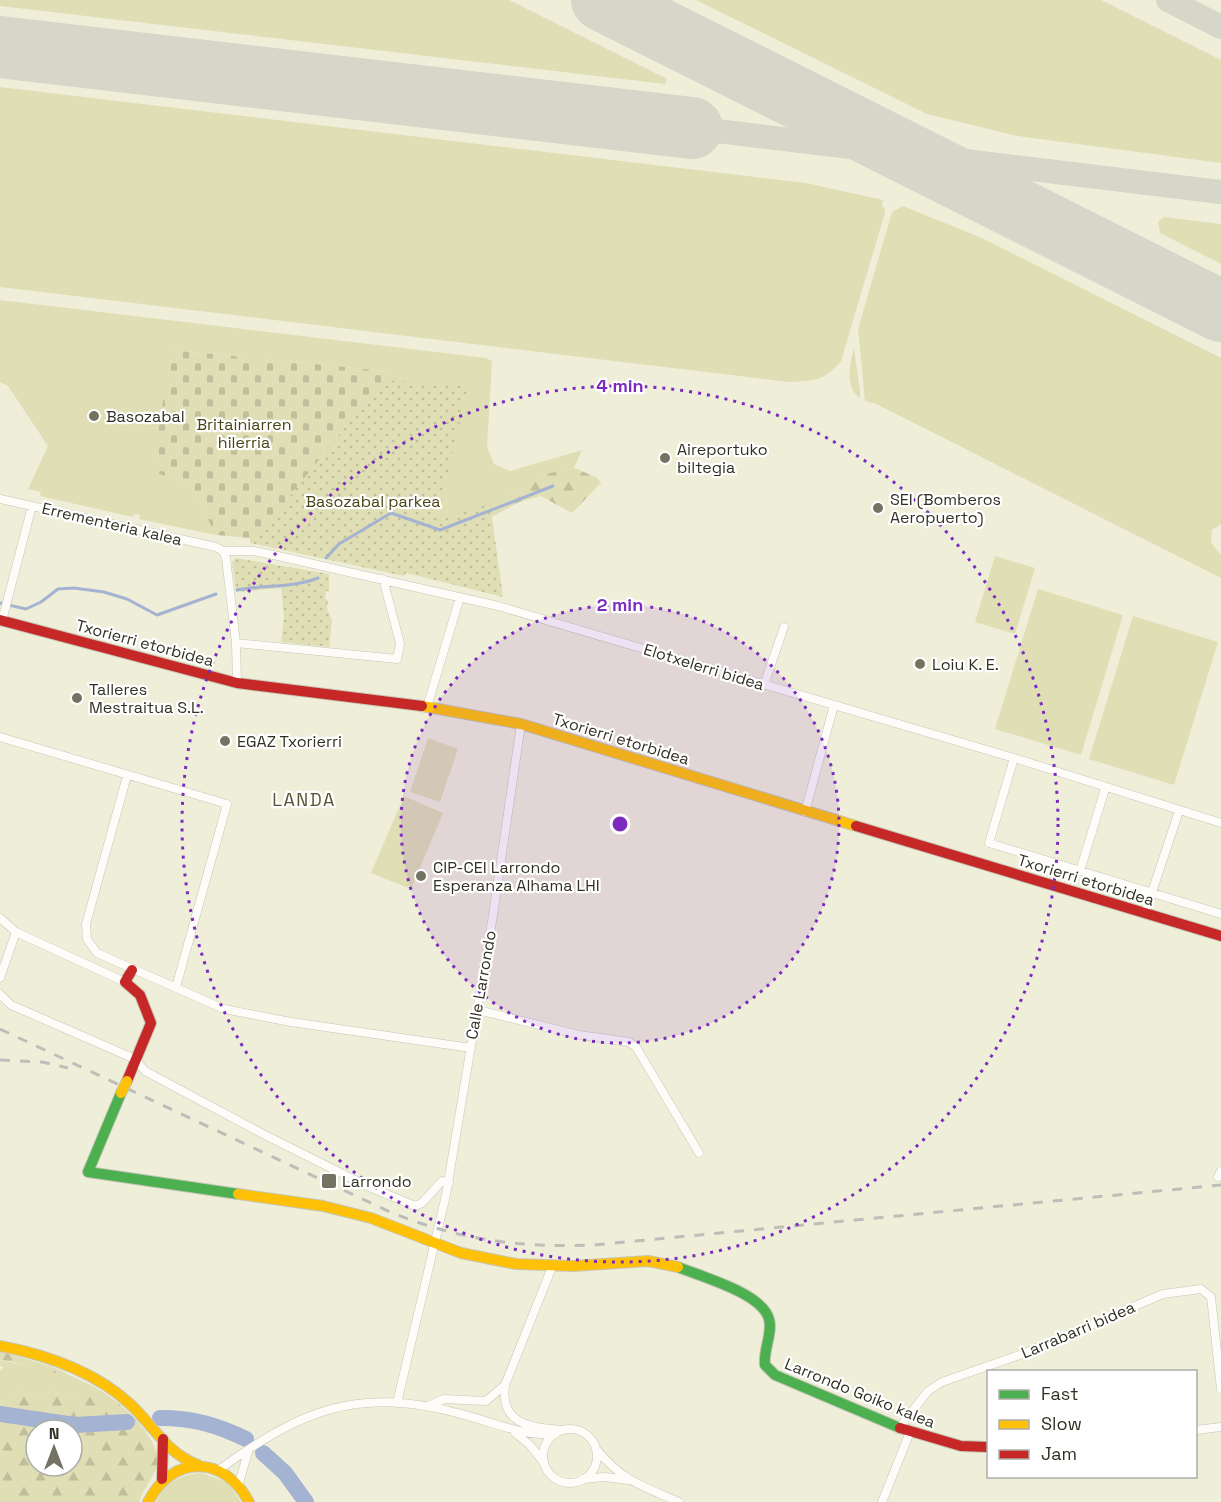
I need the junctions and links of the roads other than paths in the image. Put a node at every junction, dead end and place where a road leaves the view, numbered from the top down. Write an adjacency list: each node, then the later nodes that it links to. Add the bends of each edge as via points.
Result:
1 (0, 499): 2 (street, Errementeria kalea)
2 (32, 506): 3 (street, Errementeria kalea, via 216,547); 6 (street)
3 (223, 552): 4 (street, Elotxelerri bidea, via 262,553); 8 (street)
4 (382, 579): 5 (street, Elotxelerri bidea); 8 (street, via 400,643 397,659)
5 (460, 597): 10 (street, Elotxelerri bidea); 12 (street)
6 (1, 621): 9 (street, Txorierri etorbidea)
7 (784, 627): 10 (street)
8 (236, 643): 9 (street)
9 (237, 683): 12 (street, Txorierri etorbidea)
10 (764, 685): 11 (street, Elotxelerri bidea)
11 (834, 705): 15 (street, Elotxelerri bidea); 19 (street)
12 (427, 707): 13 (street, Txorierri etorbidea)
13 (521, 724): 19 (street, Txorierri etorbidea); 33 (street, Calle Larrondo)
14 (0, 737): 16 (street)
15 (1014, 758): 17 (street, Elotxelerri bidea); 21 (street, via 989,843)
16 (127, 776): 28 (street, via 86,924 87,939 97,954); 31 (street, via 227,804)
17 (1105, 789): 18 (street, Elotxelerri bidea); 21 (street)
18 (1179, 811): 20 (street, Elotxelerri bidea); 22 (street)
19 (805, 812): 23 (street, Txorierri etorbidea)
20 (1221, 823)
21 (1080, 871): 22 (street)
22 (1152, 893): 23 (street); 24 (street)
23 (1145, 913): 27 (street, Txorierri etorbidea)
24 (1221, 914)
25 (0, 918): 26 (street)
26 (16, 932): 29 (street); 30 (street)
27 (1221, 936)
28 (132, 970): 30 (street); 31 (street)
29 (0, 978)
30 (125, 982): 35 (street, via 140,995 151,1023)
31 (176, 987): 34 (street, via 224,1009)
32 (0, 994): 35 (street, via 11,1005)
33 (478, 1010): 34 (street, Calle Larrondo); 36 (street, via 579,1035 629,1042 636,1047)
34 (471, 1048): 37 (street, Calle Larrondo)
35 (135, 1059): 37 (street, via 145,1071 263,1134 415,1206 442,1181); 38 (street, Larrondo Goiko kalea, bridge, via 88,1172 323,1206 371,1218)
36 (699, 1153)
37 (448, 1183): 38 (street, Calle Larrondo)
38 (436, 1244): 39 (street, Larrondo Goiko kalea, via 488,1259); 43 (street, Calle Larrondo)
39 (552, 1267): 41 (street); 46 (street, Larrondo Goiko kalea, via 660,1262 684,1268 753,1298 768,1313 770,1328 764,1358 769,1370)
40 (0, 1346): 51 (street, via 39,1355 87,1374 129,1402)
41 (505, 1385): 44 (street, via 486,1401 444,1399); 49 (street, via 504,1408 510,1414 538,1428)
42 (1221, 1389): 46 (street, Larrabarri bidea, via 1212,1297 1202,1289 1171,1292 1025,1353 942,1382 928,1391)
43 (397, 1403): 44 (street); 54 (street, via 352,1404 322,1410 291,1423)
44 (428, 1406): 47 (street)
45 (1221, 1426): 48 (street)
46 (899, 1428): 50 (street, Larrondo Goiko kalea)
47 (511, 1430): 49 (street, via 527,1434); 55 (street, via 530,1445)
48 (1197, 1430)
49 (558, 1432): 53 (street, via 584,1433); 55 (street, via 544,1447)
50 (910, 1432): 52 (street, Larrondo Goiko kalea, via 961,1446); 65 (street)
51 (163, 1439): 56 (street, via 182,1459); 58 (street)
52 (987, 1447)
53 (595, 1448): 59 (street, via 595,1466); 60 (street, via 611,1467)
54 (248, 1452): 57 (street); 61 (street)
55 (544, 1464): 59 (street, via 558,1480)
56 (198, 1465): 57 (street); 58 (street, via 179,1469)
57 (220, 1469): 61 (street)
58 (162, 1479): 62 (street)
59 (584, 1479): 60 (street)
60 (630, 1480): 64 (street)
61 (239, 1483): 63 (street)
62 (148, 1502)
63 (249, 1502)
64 (679, 1502)
65 (882, 1502)

